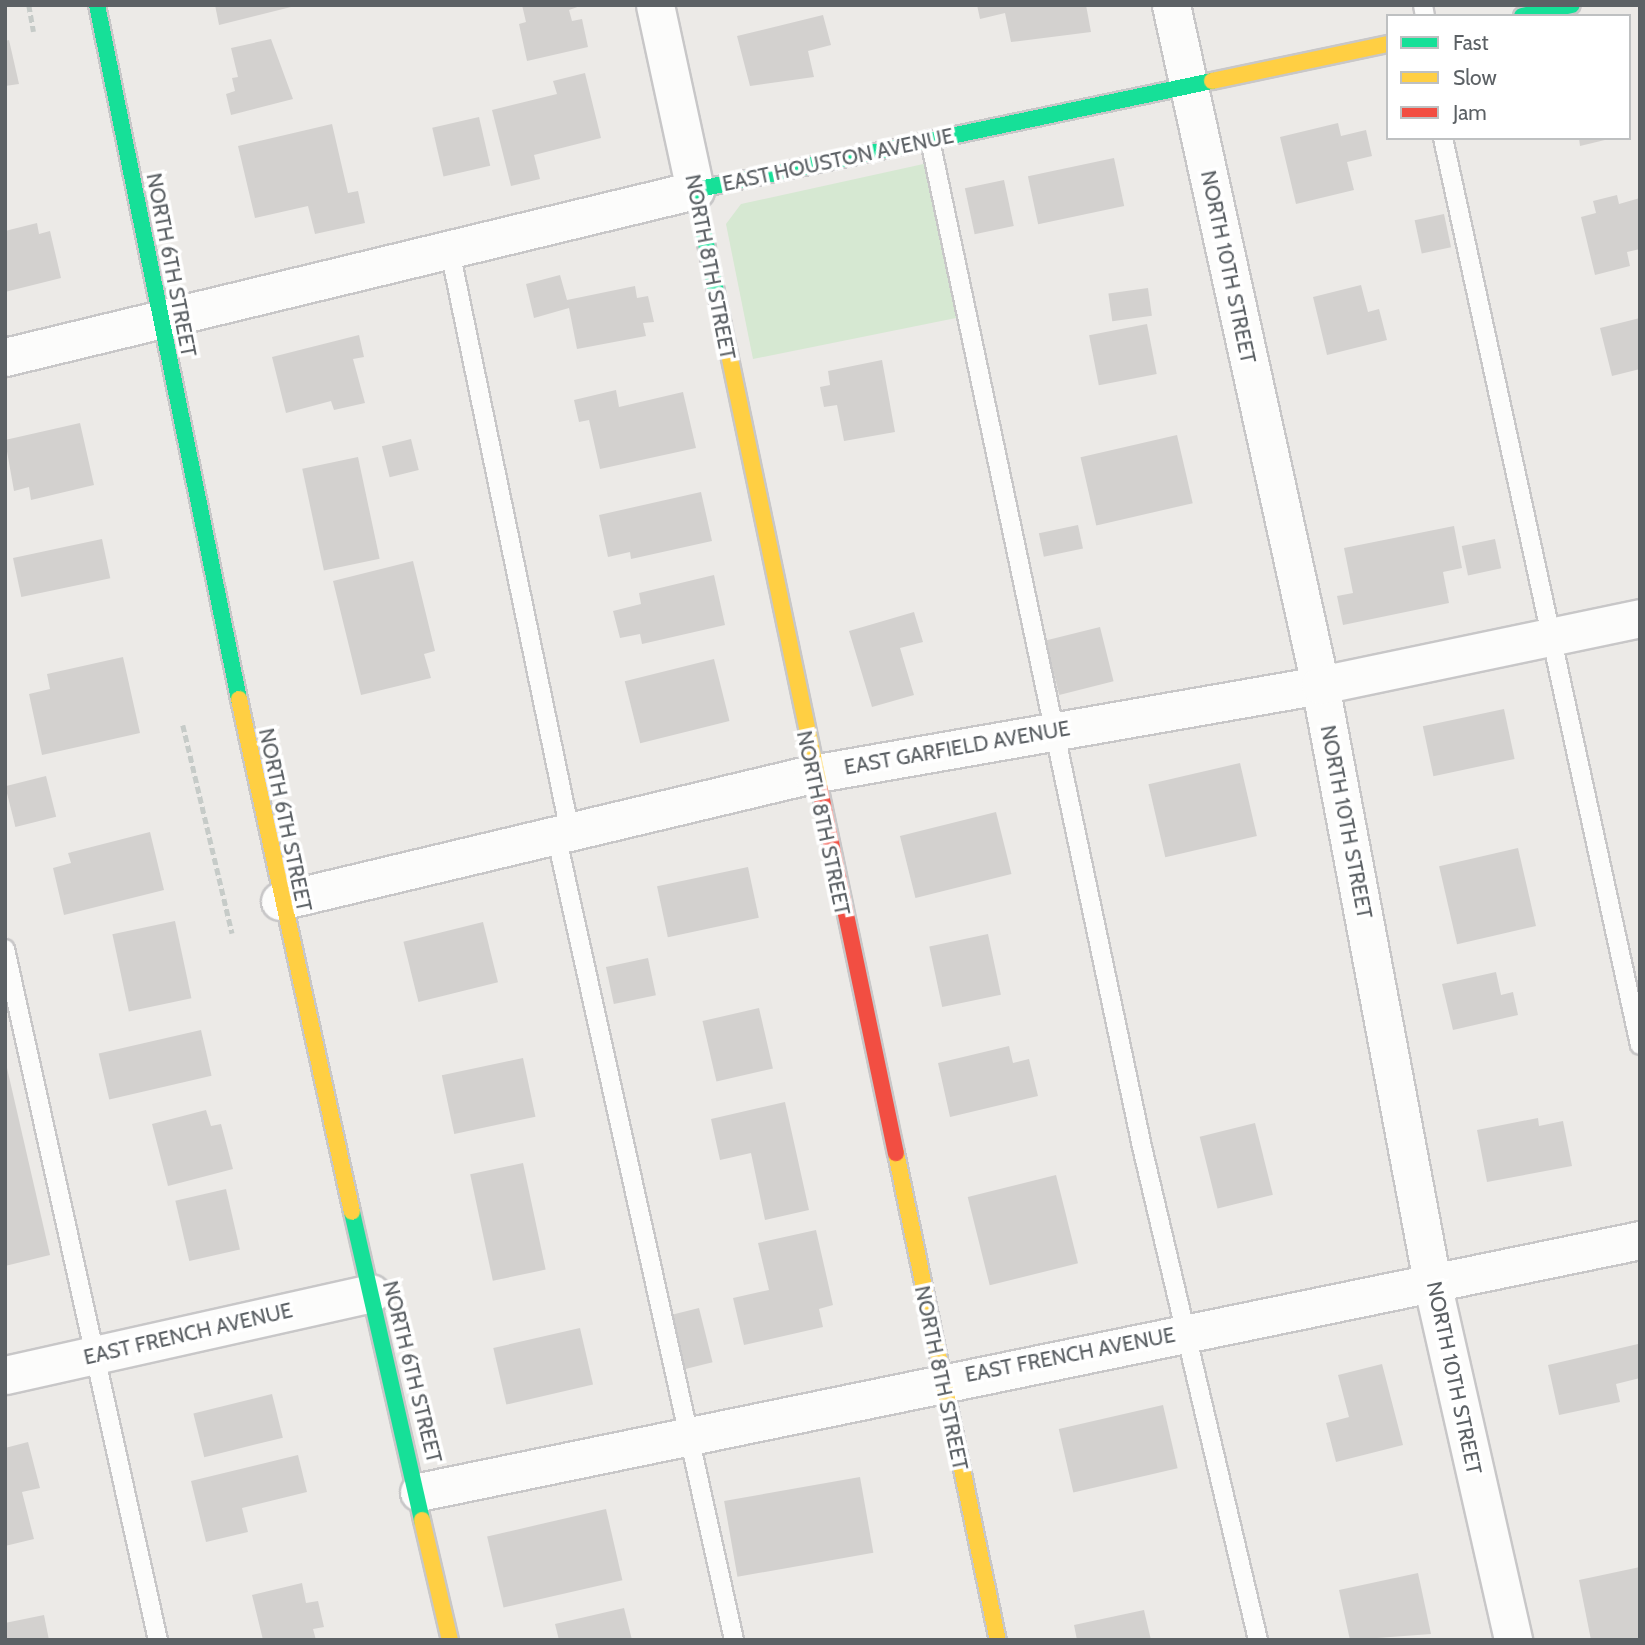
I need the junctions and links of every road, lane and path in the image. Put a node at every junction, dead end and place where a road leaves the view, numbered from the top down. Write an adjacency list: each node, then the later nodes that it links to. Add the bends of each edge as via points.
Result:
1 (29, 5): 7 (path)
2 (97, 5): 14 (street, NORTH 6TH STREET)
3 (655, 5): 12 (street, NORTH 8TH STREET)
4 (1171, 5): 9 (street, NORTH 10TH STREET)
5 (1572, 5): 6 (street)
6 (1531, 14)
7 (34, 32)
8 (1386, 44): 9 (street, EAST HOUSTON AVENUE)
9 (1188, 86): 10 (street, EAST HOUSTON AVENUE); 18 (street, NORTH 10TH STREET)
10 (930, 140): 12 (street, EAST HOUSTON AVENUE); 20 (lane)
11 (1443, 140): 17 (lane)
12 (695, 190): 13 (street, EAST HOUSTON AVENUE); 21 (street, NORTH 8TH STREET)
13 (450, 251): 14 (street, EAST HOUSTON AVENUE); 22 (lane)
14 (161, 323): 15 (street, EAST HOUSTON AVENUE); 23 (street, NORTH 6TH STREET)
15 (5, 357)
16 (1640, 618): 17 (street, EAST GARFIELD AVENUE)
17 (1551, 637): 18 (street, EAST GARFIELD AVENUE); 26 (lane)
18 (1320, 685): 20 (street, EAST GARFIELD AVENUE); 28 (street, NORTH 10TH STREET)
19 (183, 725): 24 (path)
20 (1052, 732): 21 (street, EAST GARFIELD AVENUE); 30 (lane)
21 (812, 774): 22 (street, EAST GARFIELD AVENUE); 33 (street, NORTH 8TH STREET)
22 (563, 833): 23 (street, EAST GARFIELD AVENUE); 34 (lane)
23 (280, 901): 29 (street, NORTH 6TH STREET)
24 (232, 933)
25 (5, 949): 31 (lane)
26 (1640, 1045)
27 (1640, 1240): 28 (street, EAST FRENCH AVENUE)
28 (1433, 1287): 30 (street, EAST FRENCH AVENUE); 41 (street, NORTH 10TH STREET)
29 (371, 1293): 31 (street, EAST FRENCH AVENUE); 35 (street, NORTH 6TH STREET)
30 (1186, 1333): 33 (street, EAST FRENCH AVENUE); 40 (lane)
31 (93, 1355): 32 (street, EAST FRENCH AVENUE); 36 (lane)
32 (5, 1375)
33 (942, 1379): 34 (street, EAST FRENCH AVENUE); 39 (street, NORTH 8TH STREET)
34 (688, 1434): 35 (street, EAST FRENCH AVENUE); 38 (lane)
35 (419, 1492): 37 (street, NORTH 6TH STREET)
36 (158, 1640)
37 (450, 1640)
38 (734, 1640)
39 (998, 1640)
40 (1258, 1640)
41 (1513, 1640)

